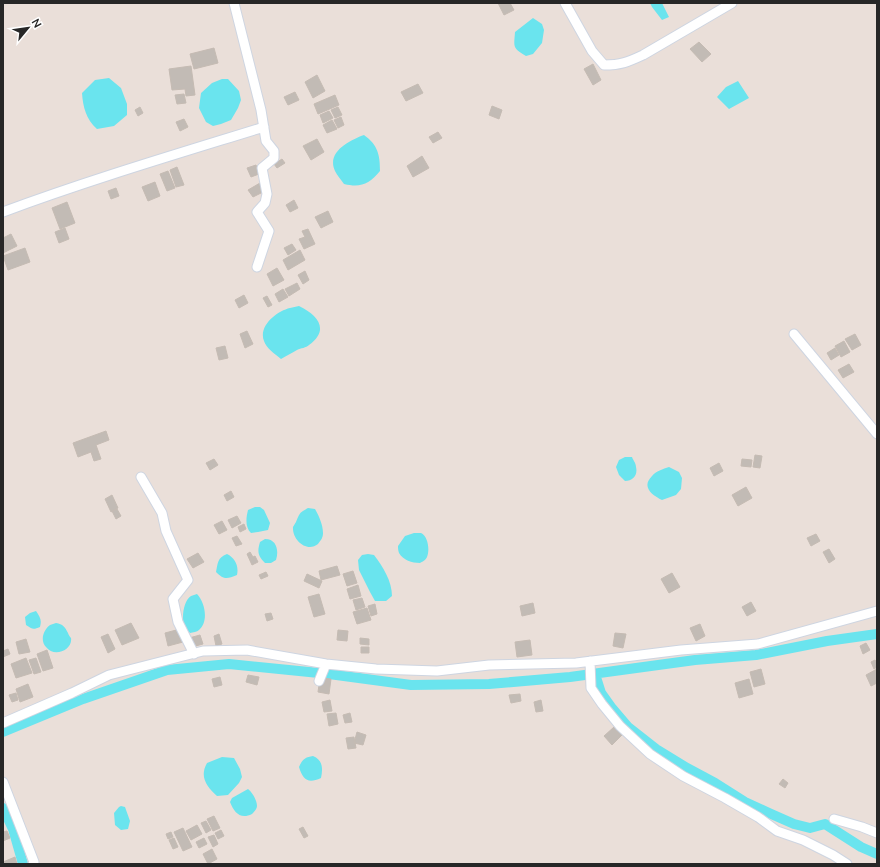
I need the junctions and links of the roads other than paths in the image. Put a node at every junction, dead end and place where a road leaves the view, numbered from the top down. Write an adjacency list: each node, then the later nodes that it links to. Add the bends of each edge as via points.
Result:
1 (234, 3): 4 (street)
2 (565, 3): 3 (street, via 592,51 604,64 617,64 643,55)
3 (732, 3)
4 (264, 127): 5 (street, via 125,170); 6 (street, via 266,141 274,151 274,158 262,168 267,194 265,203 257,212 268,231)
5 (3, 212)
6 (257, 267)
7 (794, 334): 8 (street)
8 (877, 434)
9 (141, 477): 11 (street, via 162,513 166,530 188,580 173,599 178,622)
10 (877, 611): 12 (street, via 758,644)
11 (194, 654): 13 (street, via 204,651 247,650); 15 (street, via 109,675)
12 (590, 661): 13 (street, via 489,665 436,671); 20 (street, via 591,688 620,726 650,754 683,776 758,817 777,831 803,840)
13 (326, 664): 14 (street)
14 (318, 681)
15 (3, 723)
16 (3, 782): 19 (street)
17 (834, 819): 18 (street)
18 (877, 833)
19 (33, 864)
20 (847, 864)

